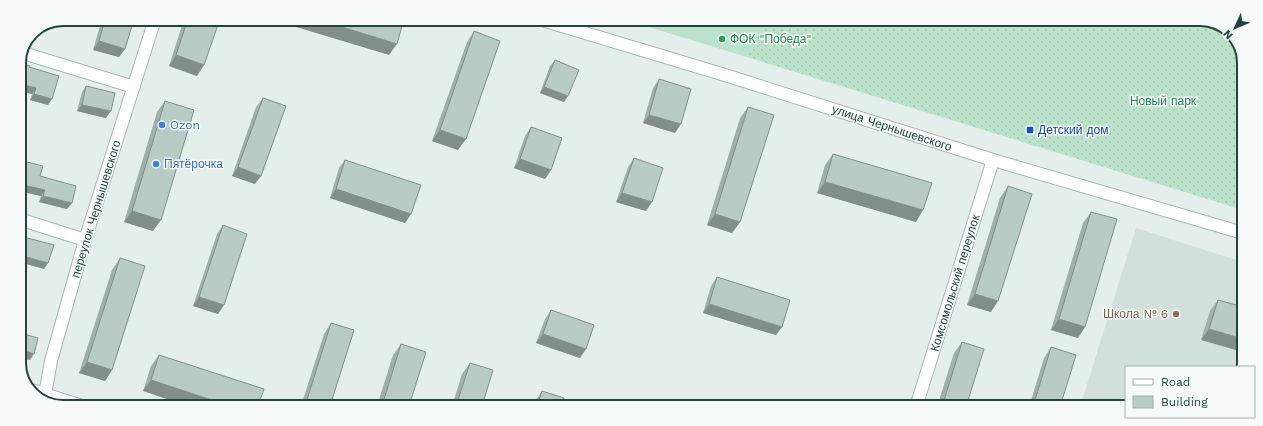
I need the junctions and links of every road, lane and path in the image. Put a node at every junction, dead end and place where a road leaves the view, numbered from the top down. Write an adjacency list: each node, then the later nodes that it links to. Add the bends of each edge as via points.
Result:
1 (153, 26): 4 (street, переулок Чернышевского)
2 (562, 26): 5 (street, улица Чернышевского)
3 (27, 54): 4 (street)
4 (134, 87): 8 (street, переулок Чернышевского)
5 (993, 160): 7 (street, улица Чернышевского); 10 (street, Комсомольский переулок)
6 (26, 221): 8 (street)
7 (1237, 231)
8 (85, 240): 9 (street, переулок Чернышевского, via 51,361)
9 (45, 395)
10 (918, 400)

